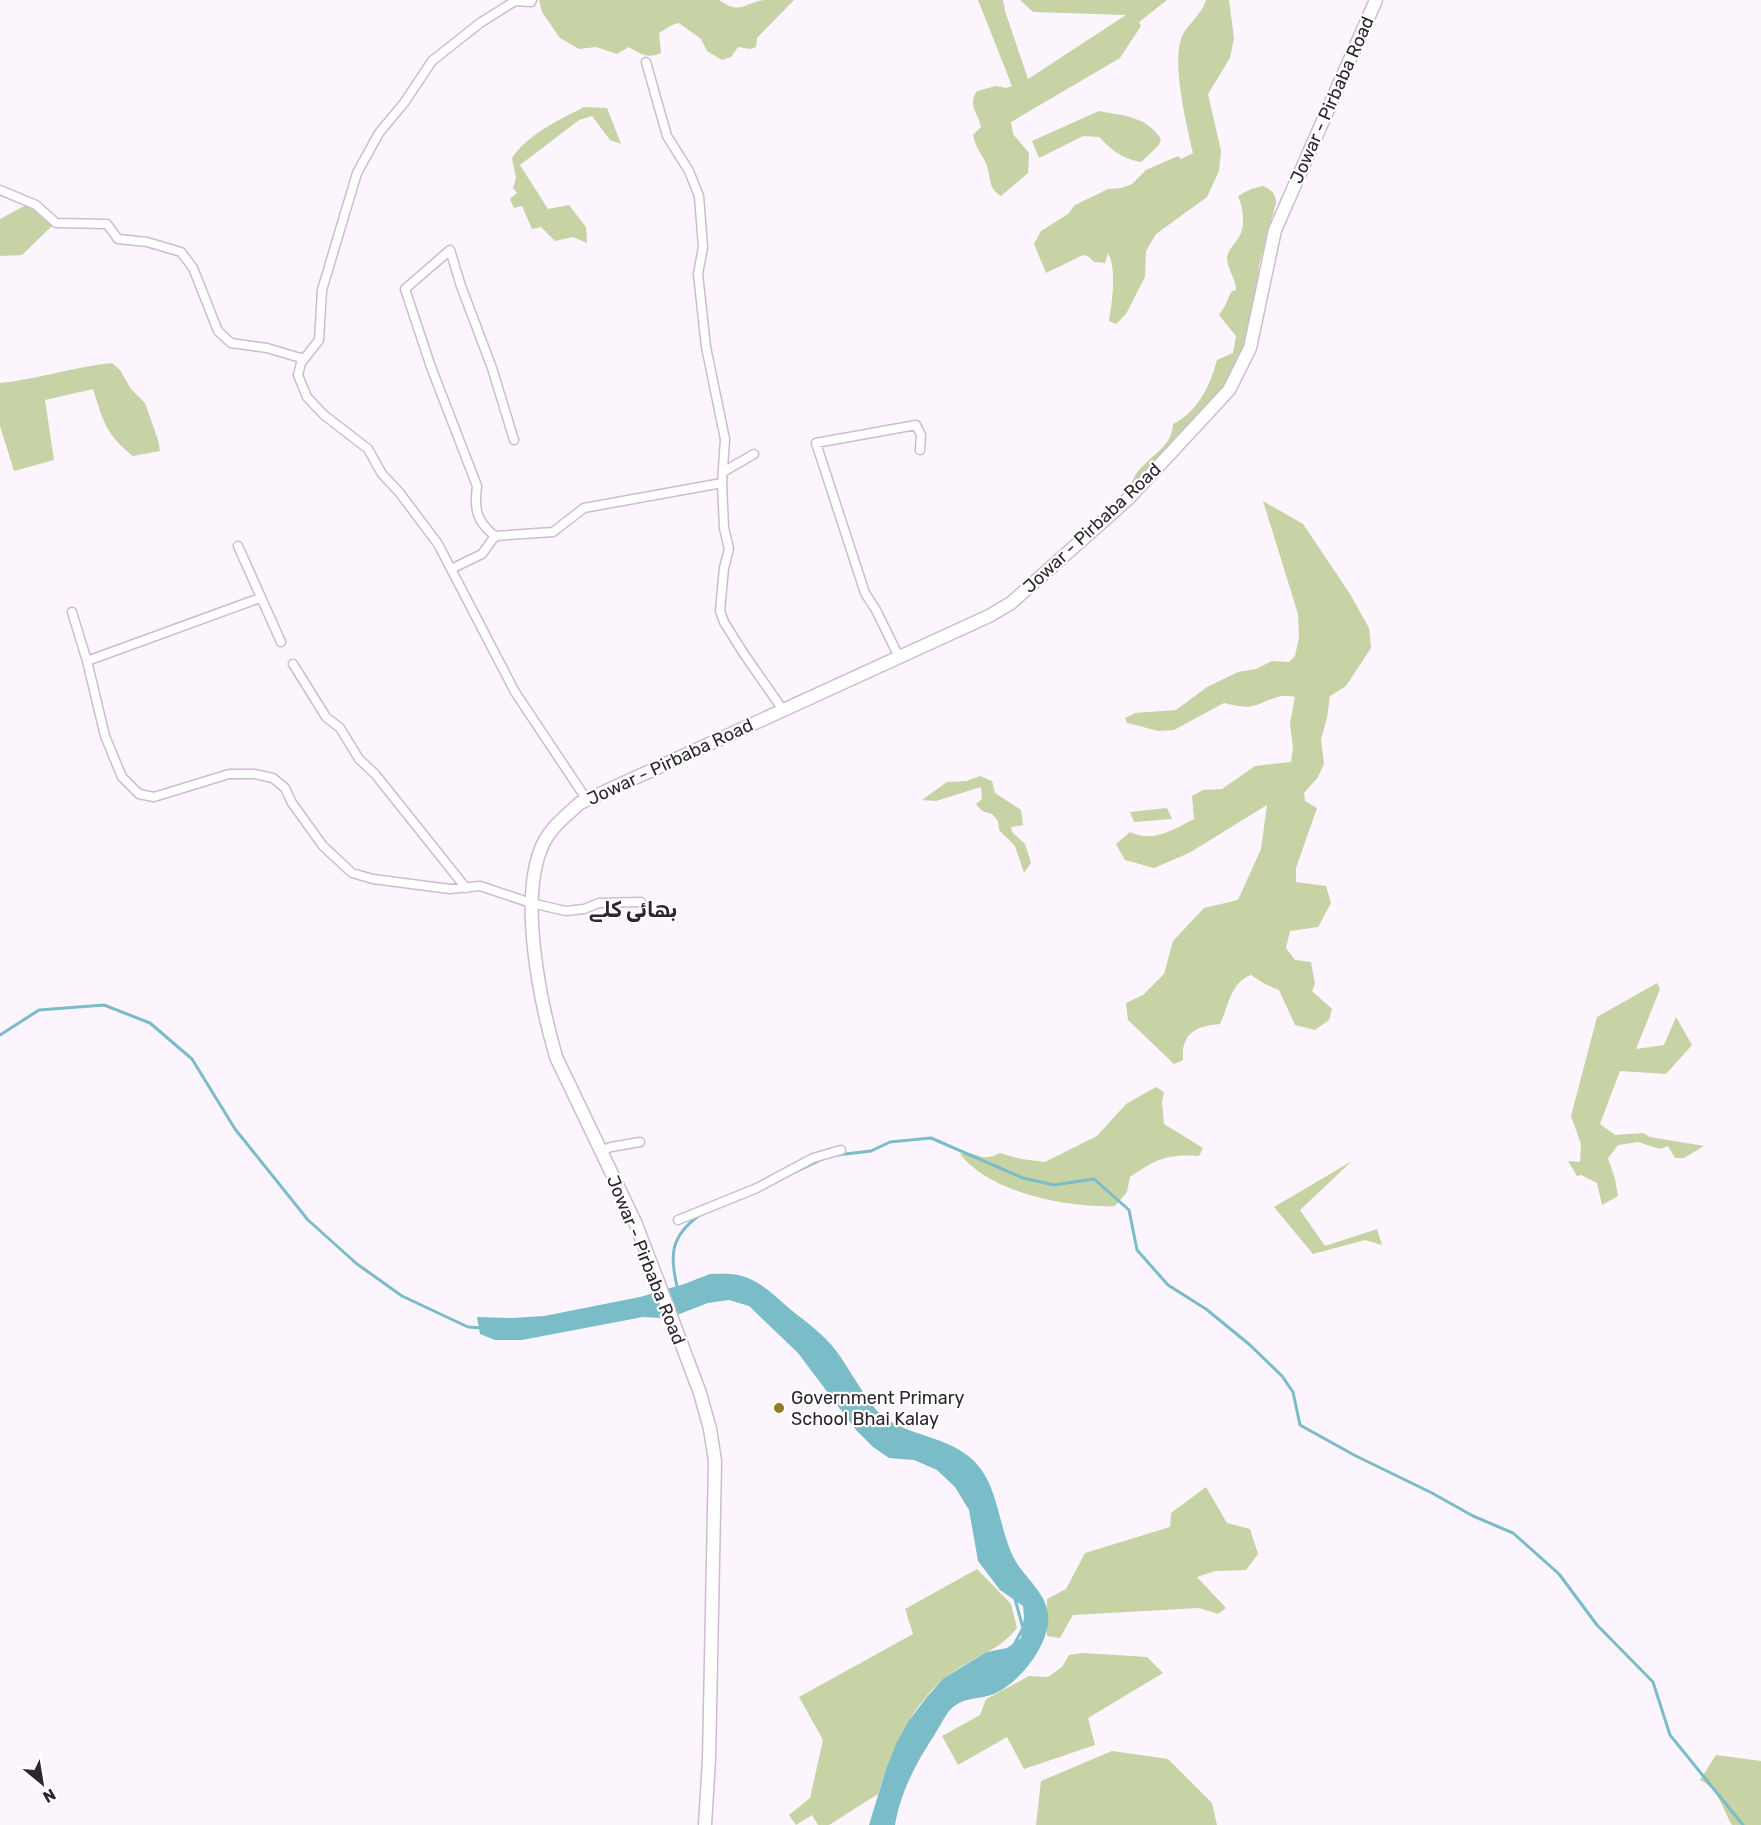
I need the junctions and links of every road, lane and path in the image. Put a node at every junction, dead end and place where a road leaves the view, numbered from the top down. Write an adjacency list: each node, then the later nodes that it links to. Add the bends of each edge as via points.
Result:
1 (532, 0): 5 (street, via 515,2 480,23 432,61 379,133 357,173 322,290 319,340)
2 (1376, 0): 17 (main road, Jowar - Pirbaba Road, via 1275,230 1250,348 1229,390 1129,498 1011,603)
3 (646, 62): 9 (street, via 667,136 699,196 703,247 698,274 706,347 725,439)
4 (0, 190): 5 (street, via 36,205 56,222 107,224 118,239 181,252 193,267 218,331 231,343)
5 (304, 359): 13 (street, via 298,375 307,397 368,449 382,474 438,544)
6 (514, 440): 11 (street, via 450,250 405,289 477,486 475,506 484,527)
7 (920, 450): 17 (street, via 921,435 916,425 816,442 865,593)
8 (754, 454): 9 (street)
9 (723, 472): 10 (street)
10 (722, 483): 11 (street, via 584,508 553,532); 20 (street, via 729,549 723,568 720,611)
11 (496, 537): 13 (street, via 482,554)
12 (238, 546): 14 (street)
13 (451, 569): 21 (street, via 515,692)
14 (260, 598): 16 (street); 18 (street)
15 (72, 612): 18 (street)
16 (281, 642)
17 (899, 657): 20 (main road, Jowar - Pirbaba Road)
18 (87, 661): 22 (street, via 105,736 122,777 139,794 154,797 229,774 273,778 285,788 323,846 352,873 413,885)
19 (293, 664): 22 (street, via 359,759)
20 (783, 710): 21 (main road, Jowar - Pirbaba Road)
21 (587, 800): 24 (main road, Jowar - Pirbaba Road, via 557,823 543,843 534,870)
22 (466, 888): 24 (street, via 480,886)
23 (641, 902): 24 (street, via 599,903 566,911)
24 (531, 903): 27 (main road, Jowar - Pirbaba Road, via 548,1031)
25 (640, 1142): 27 (street)
26 (841, 1150): 28 (street, via 813,1158 757,1188)
27 (600, 1151): 29 (main road, Jowar - Pirbaba Road, via 635,1222 700,1393 715,1461)
28 (678, 1221)
29 (705, 1825)

